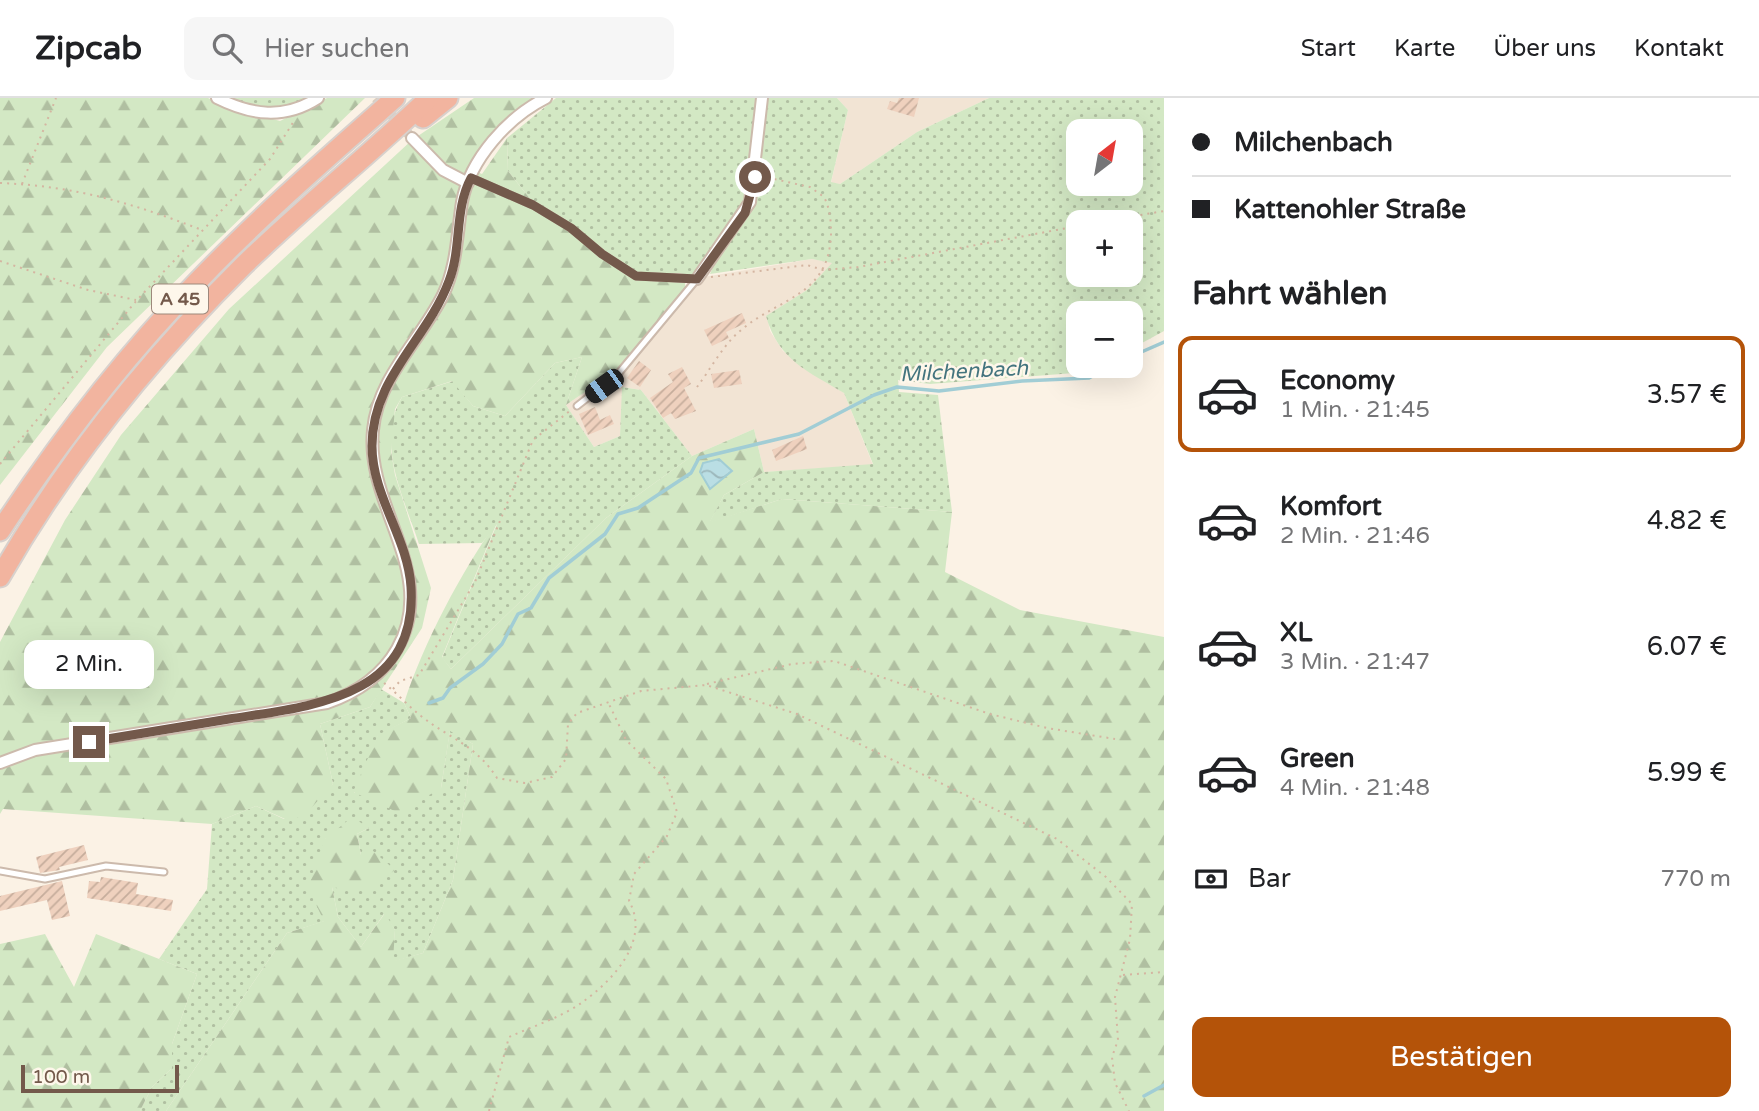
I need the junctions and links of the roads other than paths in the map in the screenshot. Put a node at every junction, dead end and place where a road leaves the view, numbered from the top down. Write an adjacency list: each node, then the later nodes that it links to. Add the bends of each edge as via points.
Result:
1 (217, 98): 2 (street, via 256,113 280,114)
2 (318, 98)
3 (395, 98): 13 (highway, A 45, via 282,198 167,313 76,422)
4 (429, 98): 9 (highway, A 45)
5 (448, 98): 9 (highway, via 400,138)
6 (547, 98): 10 (street, via 499,134)
7 (762, 98): 11 (street, via 753,191 745,213)
8 (412, 138): 10 (street, via 443,170)
9 (378, 144): 14 (highway, A 45, via 245,264 158,358 80,455)
10 (470, 180): 11 (lane, via 533,205 636,276); 15 (street, via 450,279 386,385 375,415 374,466 406,559 411,591 407,625 386,664 366,685 327,702 35,750)
11 (697, 279): 12 (lane, via 618,374)
12 (577, 406)
13 (0, 531)
14 (0, 577)
15 (0, 763)
16 (0, 871): 17 (lane, via 45,879 96,866)
17 (164, 872)

